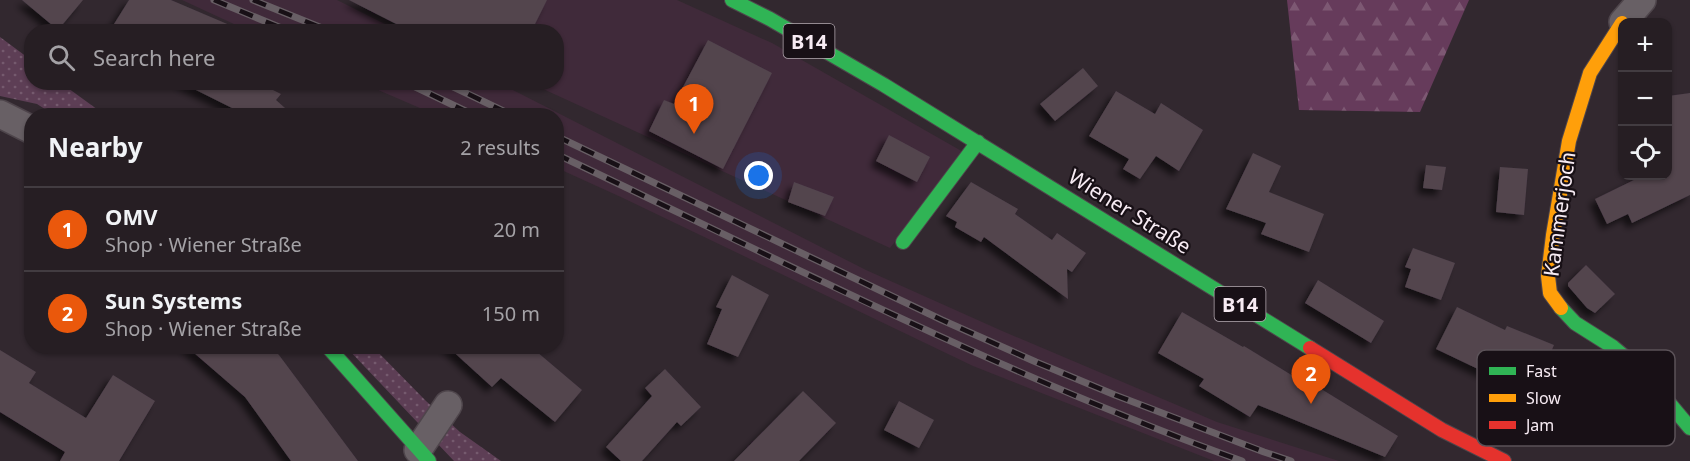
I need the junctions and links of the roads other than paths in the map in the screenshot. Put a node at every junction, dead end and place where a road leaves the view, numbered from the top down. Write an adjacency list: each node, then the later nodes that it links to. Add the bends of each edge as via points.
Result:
1 (732, 0): 7 (main road, Wiener Straße / B14)
2 (1642, 0): 3 (street, Kammerjoch)
3 (1627, 18)
4 (1618, 31): 9 (main road, Kammerjoch, via 1590,73 1569,141 1548,276 1550,293 1560,307 1575,323)
5 (0, 114): 6 (street)
6 (24, 126)
7 (978, 142): 8 (main road); 15 (main road, Wiener Straße / B14, via 1442,429)
8 (903, 242)
9 (1617, 350)
10 (334, 354): 14 (main road)
11 (448, 405): 14 (street)
12 (1675, 410): 13 (main road, Kammerjoch)
13 (1690, 428)
14 (424, 455)
15 (1504, 461)

